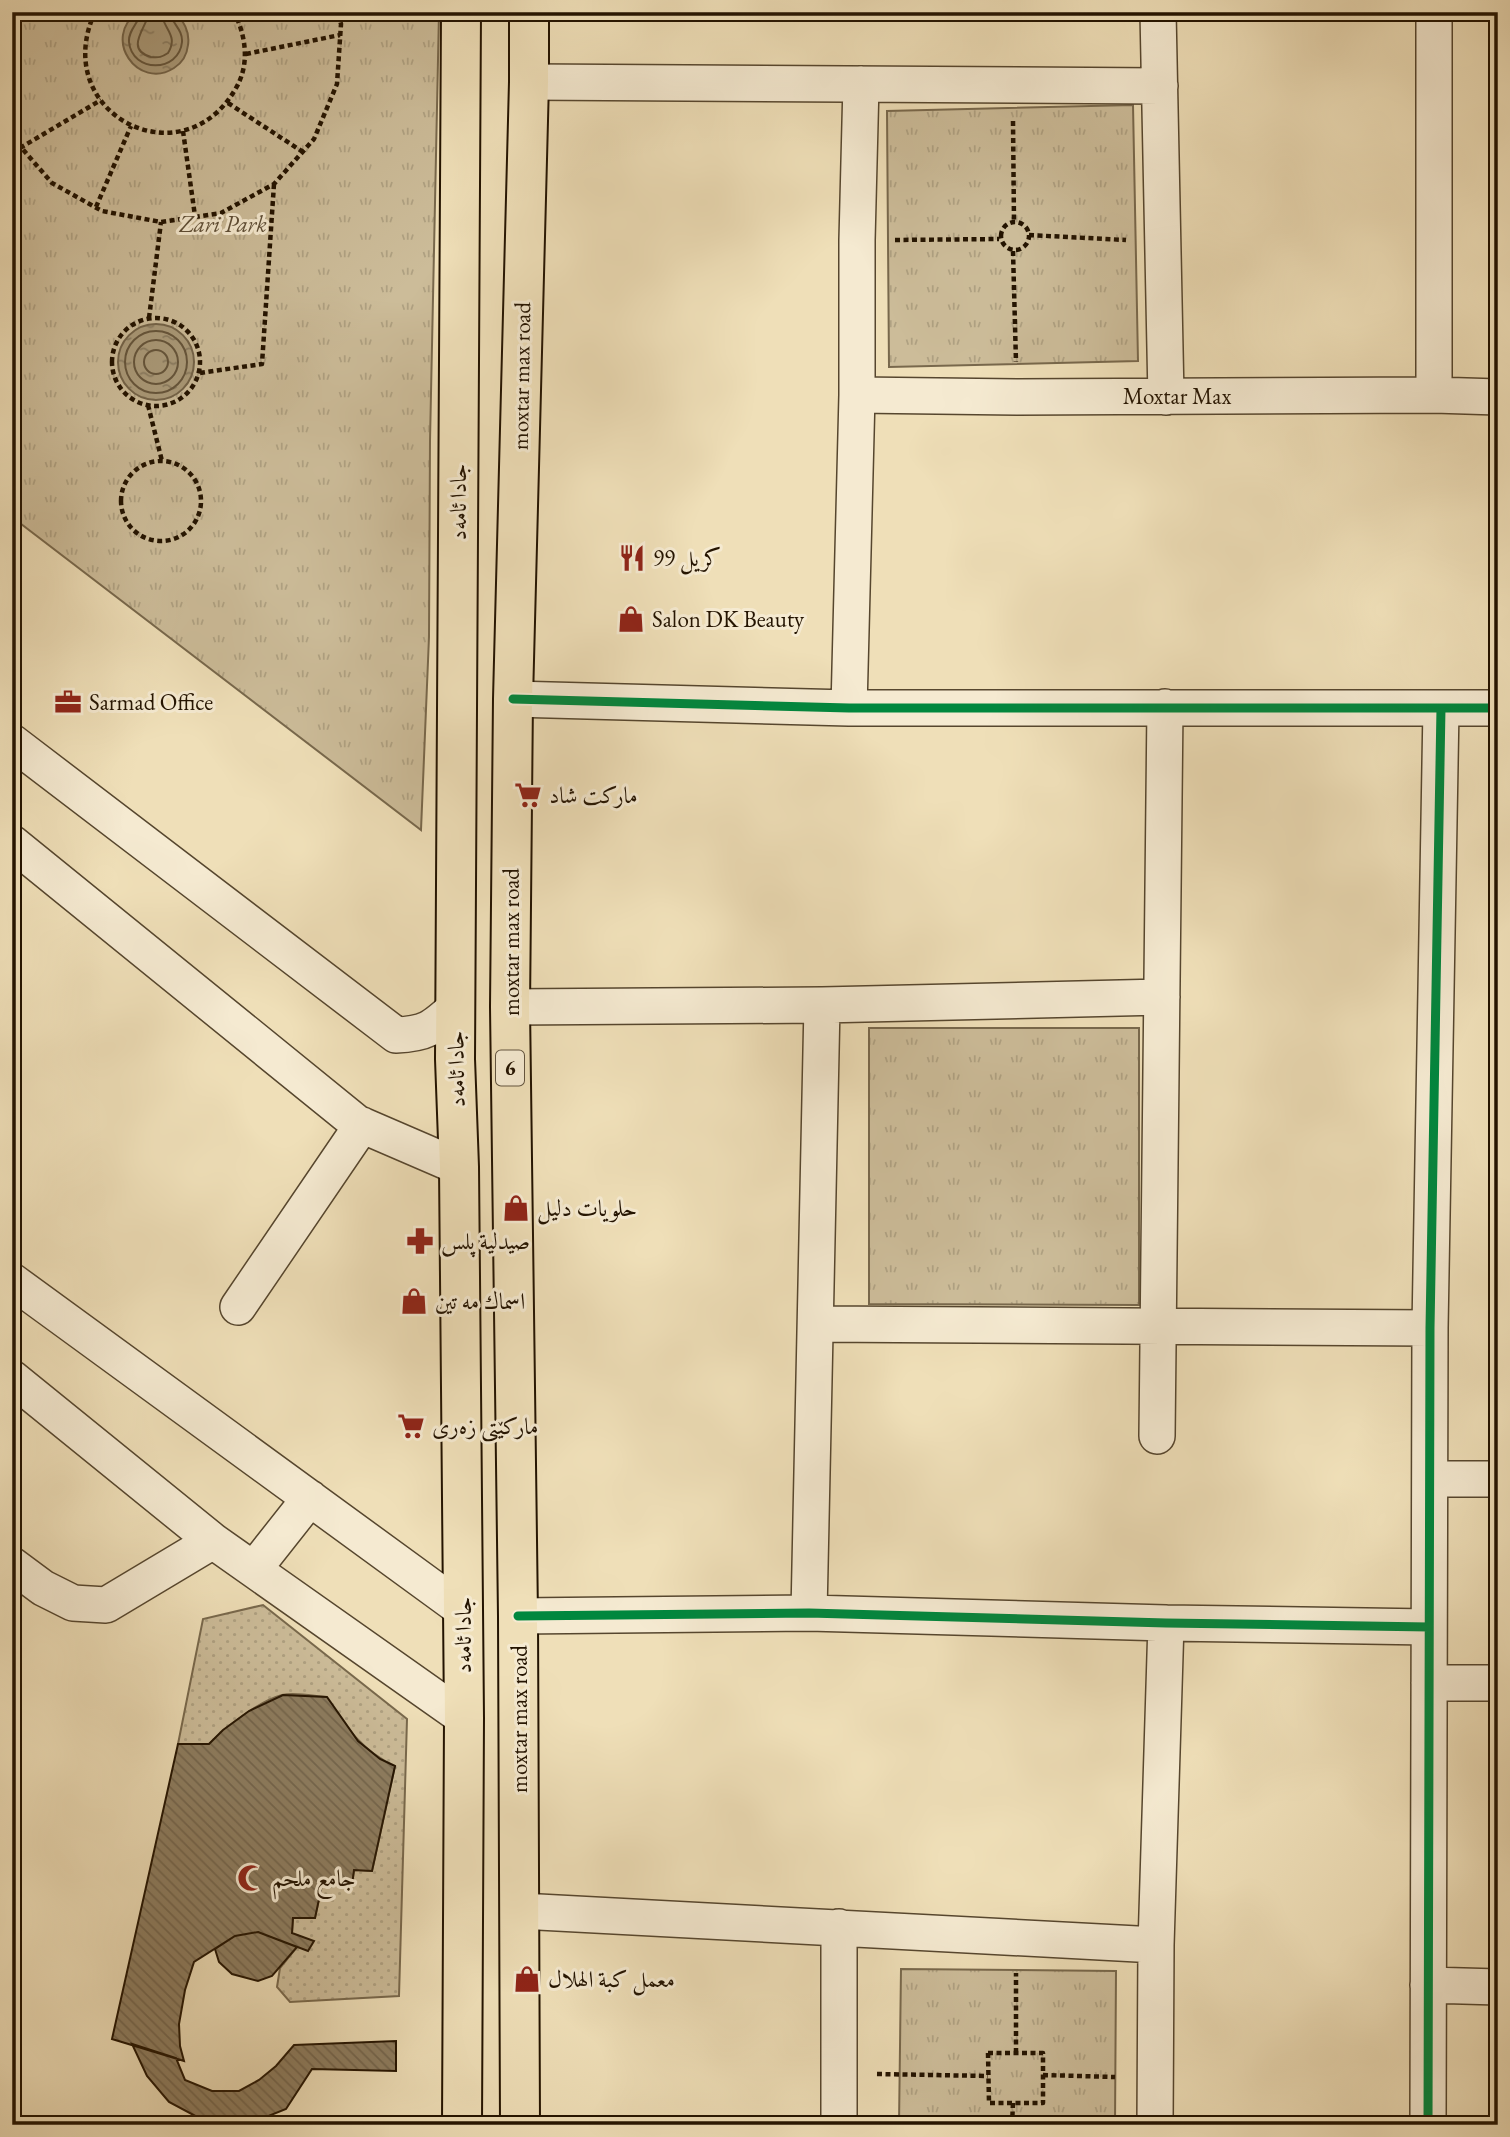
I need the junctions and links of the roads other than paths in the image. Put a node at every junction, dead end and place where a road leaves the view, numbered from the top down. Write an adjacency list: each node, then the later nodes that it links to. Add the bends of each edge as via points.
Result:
1 (461, 12): 22 (main road, جادا ئامەد)
2 (529, 12): 5 (main road, moxtar max road / 6)
3 (1158, 12): 7 (street)
4 (1434, 12): 9 (street)
5 (529, 82): 6 (street); 12 (main road, moxtar max road / 6)
6 (861, 84): 7 (street); 8 (street)
7 (1160, 86): 10 (street)
8 (857, 395): 10 (street, Moxtar Max); 14 (street)
9 (1434, 395): 10 (street, Moxtar Max); 11 (street, Moxtar Max)
10 (1166, 397)
11 (1498, 397)
12 (513, 699): 14 (street); 21 (main road, moxtar max road / 6)
13 (1165, 707): 14 (street); 15 (street); 19 (street)
14 (849, 708)
15 (1441, 708): 16 (street); 29 (street)
16 (1498, 708)
17 (12, 742): 22 (street, via 396,1035 417,1034 436,1026)
18 (12, 843): 23 (street)
19 (1162, 997): 20 (street); 28 (street)
20 (822, 1005): 21 (street); 27 (street)
21 (510, 1007): 40 (main road, moxtar max road / 6)
22 (455, 1008): 24 (main road, جادا ئامەد)
23 (362, 1125): 24 (street); 26 (street)
24 (459, 1167): 38 (main road, جادا ئامەد)
25 (12, 1281): 34 (street)
26 (238, 1307)
27 (817, 1324): 28 (street); 39 (street)
28 (1159, 1326): 29 (street); 31 (street)
29 (1430, 1328): 32 (street)
30 (12, 1378): 35 (street)
31 (1157, 1436)
32 (1430, 1479): 33 (street); 42 (street)
33 (1498, 1479)
34 (310, 1498): 37 (street); 38 (street)
35 (214, 1541): 36 (street, via 106,1605 74,1603 43,1588); 37 (street)
36 (12, 1564)
37 (254, 1569): 45 (street)
38 (463, 1610): 45 (main road, جادا ئامەد)
39 (809, 1613): 40 (street); 41 (street)
40 (518, 1616): 46 (main road, moxtar max road / 6)
41 (1166, 1623): 42 (street); 48 (street)
42 (1429, 1627): 43 (street)
43 (1429, 1683): 44 (street); 49 (street)
44 (1498, 1683)
45 (464, 1717): 51 (main road, جادا ئامەد)
46 (520, 1911): 47 (street); 52 (main road, moxtar max road / 6)
47 (839, 1927): 48 (street); 53 (street)
48 (1156, 1945): 54 (street)
49 (1428, 1985): 50 (street); 55 (street)
50 (1498, 1987)
51 (462, 2125)
52 (520, 2125)
53 (839, 2125)
54 (1155, 2125)
55 (1428, 2125)

